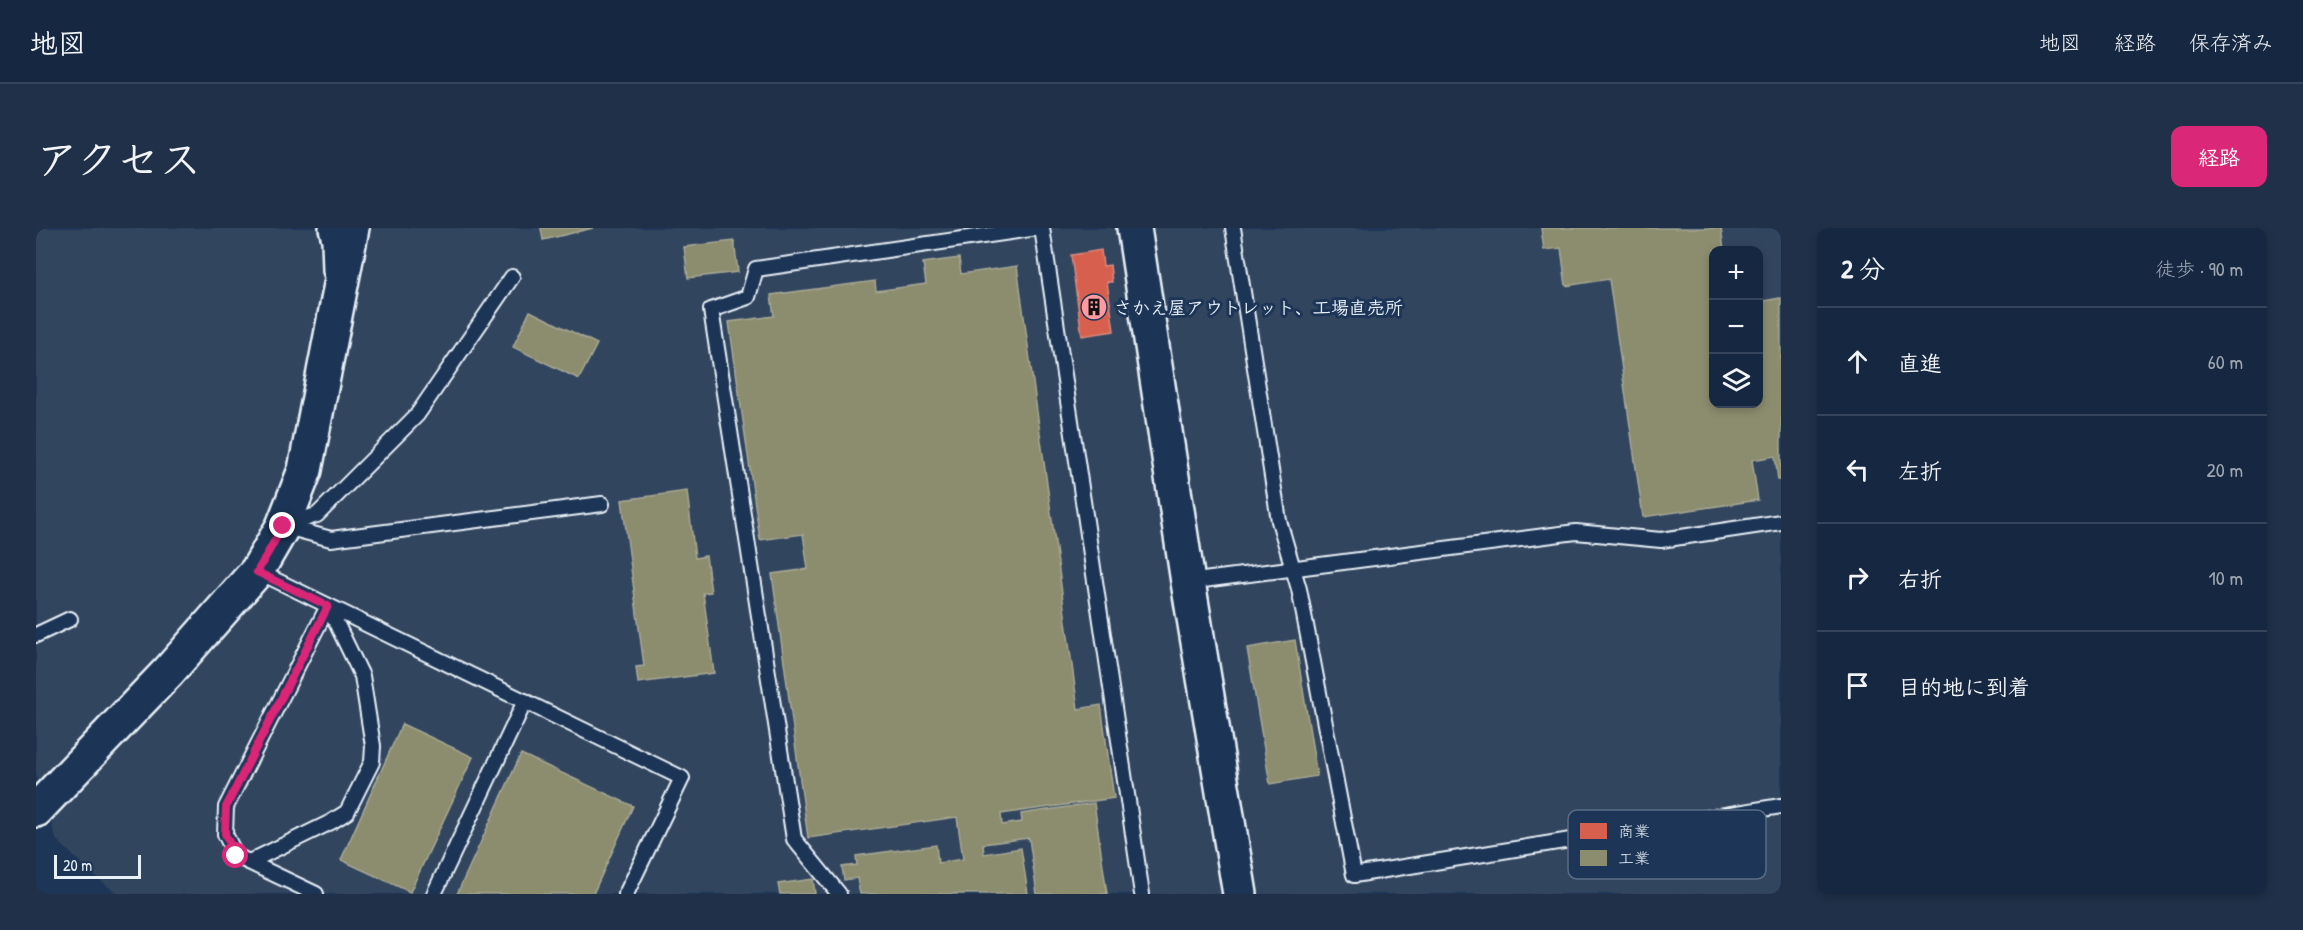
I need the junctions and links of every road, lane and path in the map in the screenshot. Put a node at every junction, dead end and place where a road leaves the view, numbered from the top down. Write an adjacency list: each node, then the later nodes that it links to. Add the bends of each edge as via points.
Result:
1 (333, 228): 7 (street)
2 (352, 228): 7 (street)
3 (1040, 228): 26 (lane, via 756,269 748,297 711,310 794,839); 27 (lane)
4 (1134, 228): 13 (street)
5 (1233, 228): 11 (lane, via 1279,521)
6 (512, 277): 10 (lane, via 417,415 317,514)
7 (338, 301): 10 (street, via 305,470)
8 (602, 504): 10 (lane, via 331,539)
9 (1781, 522): 11 (lane, via 1661,540 1576,532)
10 (283, 526): 12 (street)
11 (1293, 568): 13 (lane); 21 (lane, via 1354,875)
12 (257, 572): 14 (lane); 19 (street)
13 (1188, 582): 28 (street)
14 (328, 606): 17 (lane); 22 (lane, via 226,807 225,834 236,856); 22 (lane, via 362,676 374,746 372,762 347,812)
15 (70, 619): 16 (lane)
16 (36, 635)
17 (525, 701): 24 (lane); 25 (lane, via 682,778)
18 (1781, 806): 20 (lane)
19 (36, 810)
20 (1756, 810)
21 (1568, 840)
22 (249, 862): 23 (lane)
23 (316, 894)
24 (434, 894)
25 (626, 894)
26 (839, 894)
27 (1142, 894)
28 (1240, 894)

